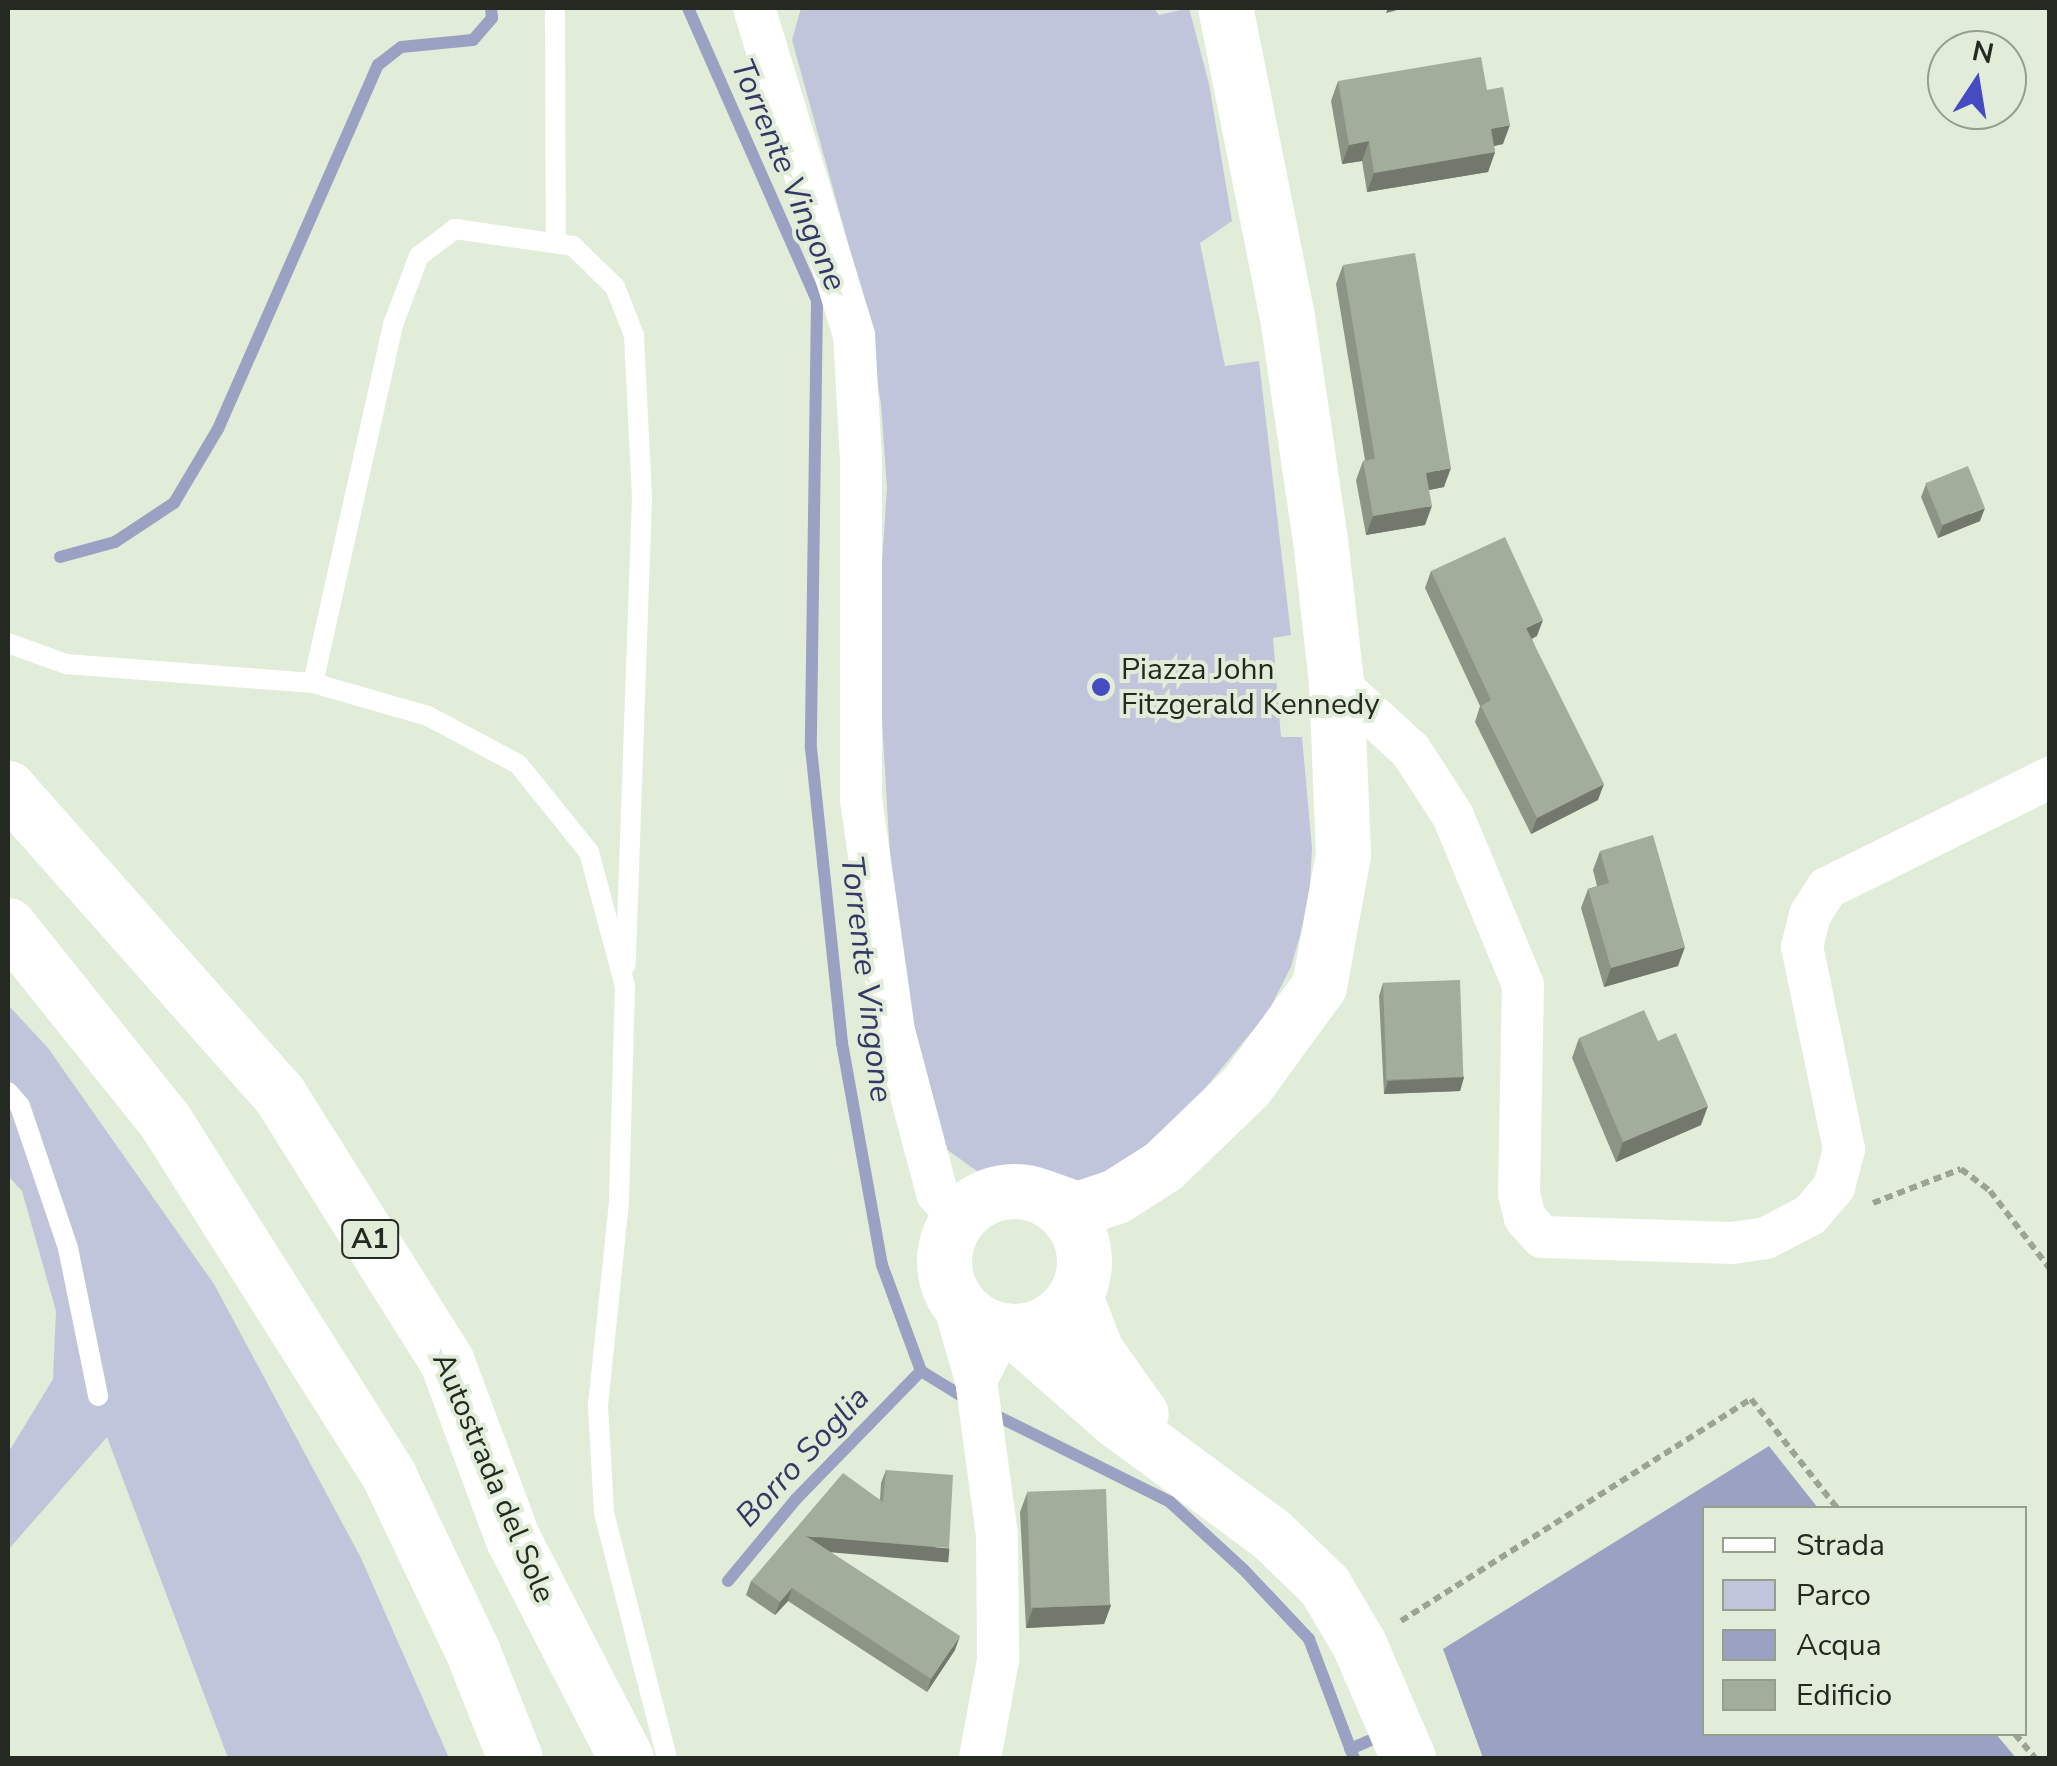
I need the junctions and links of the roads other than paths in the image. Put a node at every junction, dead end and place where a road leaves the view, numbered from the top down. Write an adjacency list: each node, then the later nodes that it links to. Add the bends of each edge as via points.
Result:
1 (556, 8): 4 (lane)
2 (754, 8): 15 (street, via 854,334 860,799 894,1032 937,1193)
3 (1225, 8): 6 (main road, via 1287,317)
4 (556, 242): 7 (lane, via 455,229 419,256 394,322); 11 (lane, via 574,246 615,287 634,335 642,497)
5 (8, 644): 7 (lane, via 66,664)
6 (1336, 682): 8 (street, via 1411,751 1453,816 1523,985 1519,1194 1524,1218 1542,1237 1732,1242 1766,1238 1810,1215 1834,1187 1844,1149 1802,947 1810,914 1827,888); 13 (main road, via 1343,854 1319,986 1246,1086)
7 (313, 683): 11 (lane, via 428,716 518,764 588,852)
8 (2050, 778)
9 (8, 788): 23 (main road, Autostrada del Sole / A1, via 279,1094 446,1362 513,1539)
10 (8, 925): 22 (main road, via 165,1121 389,1476)
11 (625, 986): 24 (lane, via 620,1202 598,1406 604,1513)
12 (8, 1092): 20 (lane, via 20,1106 68,1248)
13 (1163, 1166): 14 (main road, via 1094,1207 1077,1209); 16 (main road)
14 (1044, 1196): 15 (main road, via 997,1192); 16 (main road, via 1076,1227 1085,1263)
15 (958, 1218): 17 (main road, via 943,1255)
16 (1078, 1291): 18 (main road, via 1056,1317); 21 (main road, via 1096,1351)
17 (952, 1294): 18 (main road, via 972,1318); 19 (street)
18 (1009, 1331): 19 (street); 21 (main road, via 1115,1419)
19 (976, 1380): 25 (street, via 997,1535 998,1660)
20 (98, 1396)
21 (1173, 1456): 26 (main road, via 1324,1585 1359,1644)
22 (515, 1758)
23 (626, 1758)
24 (667, 1758)
25 (980, 1758)
26 (1408, 1758)

